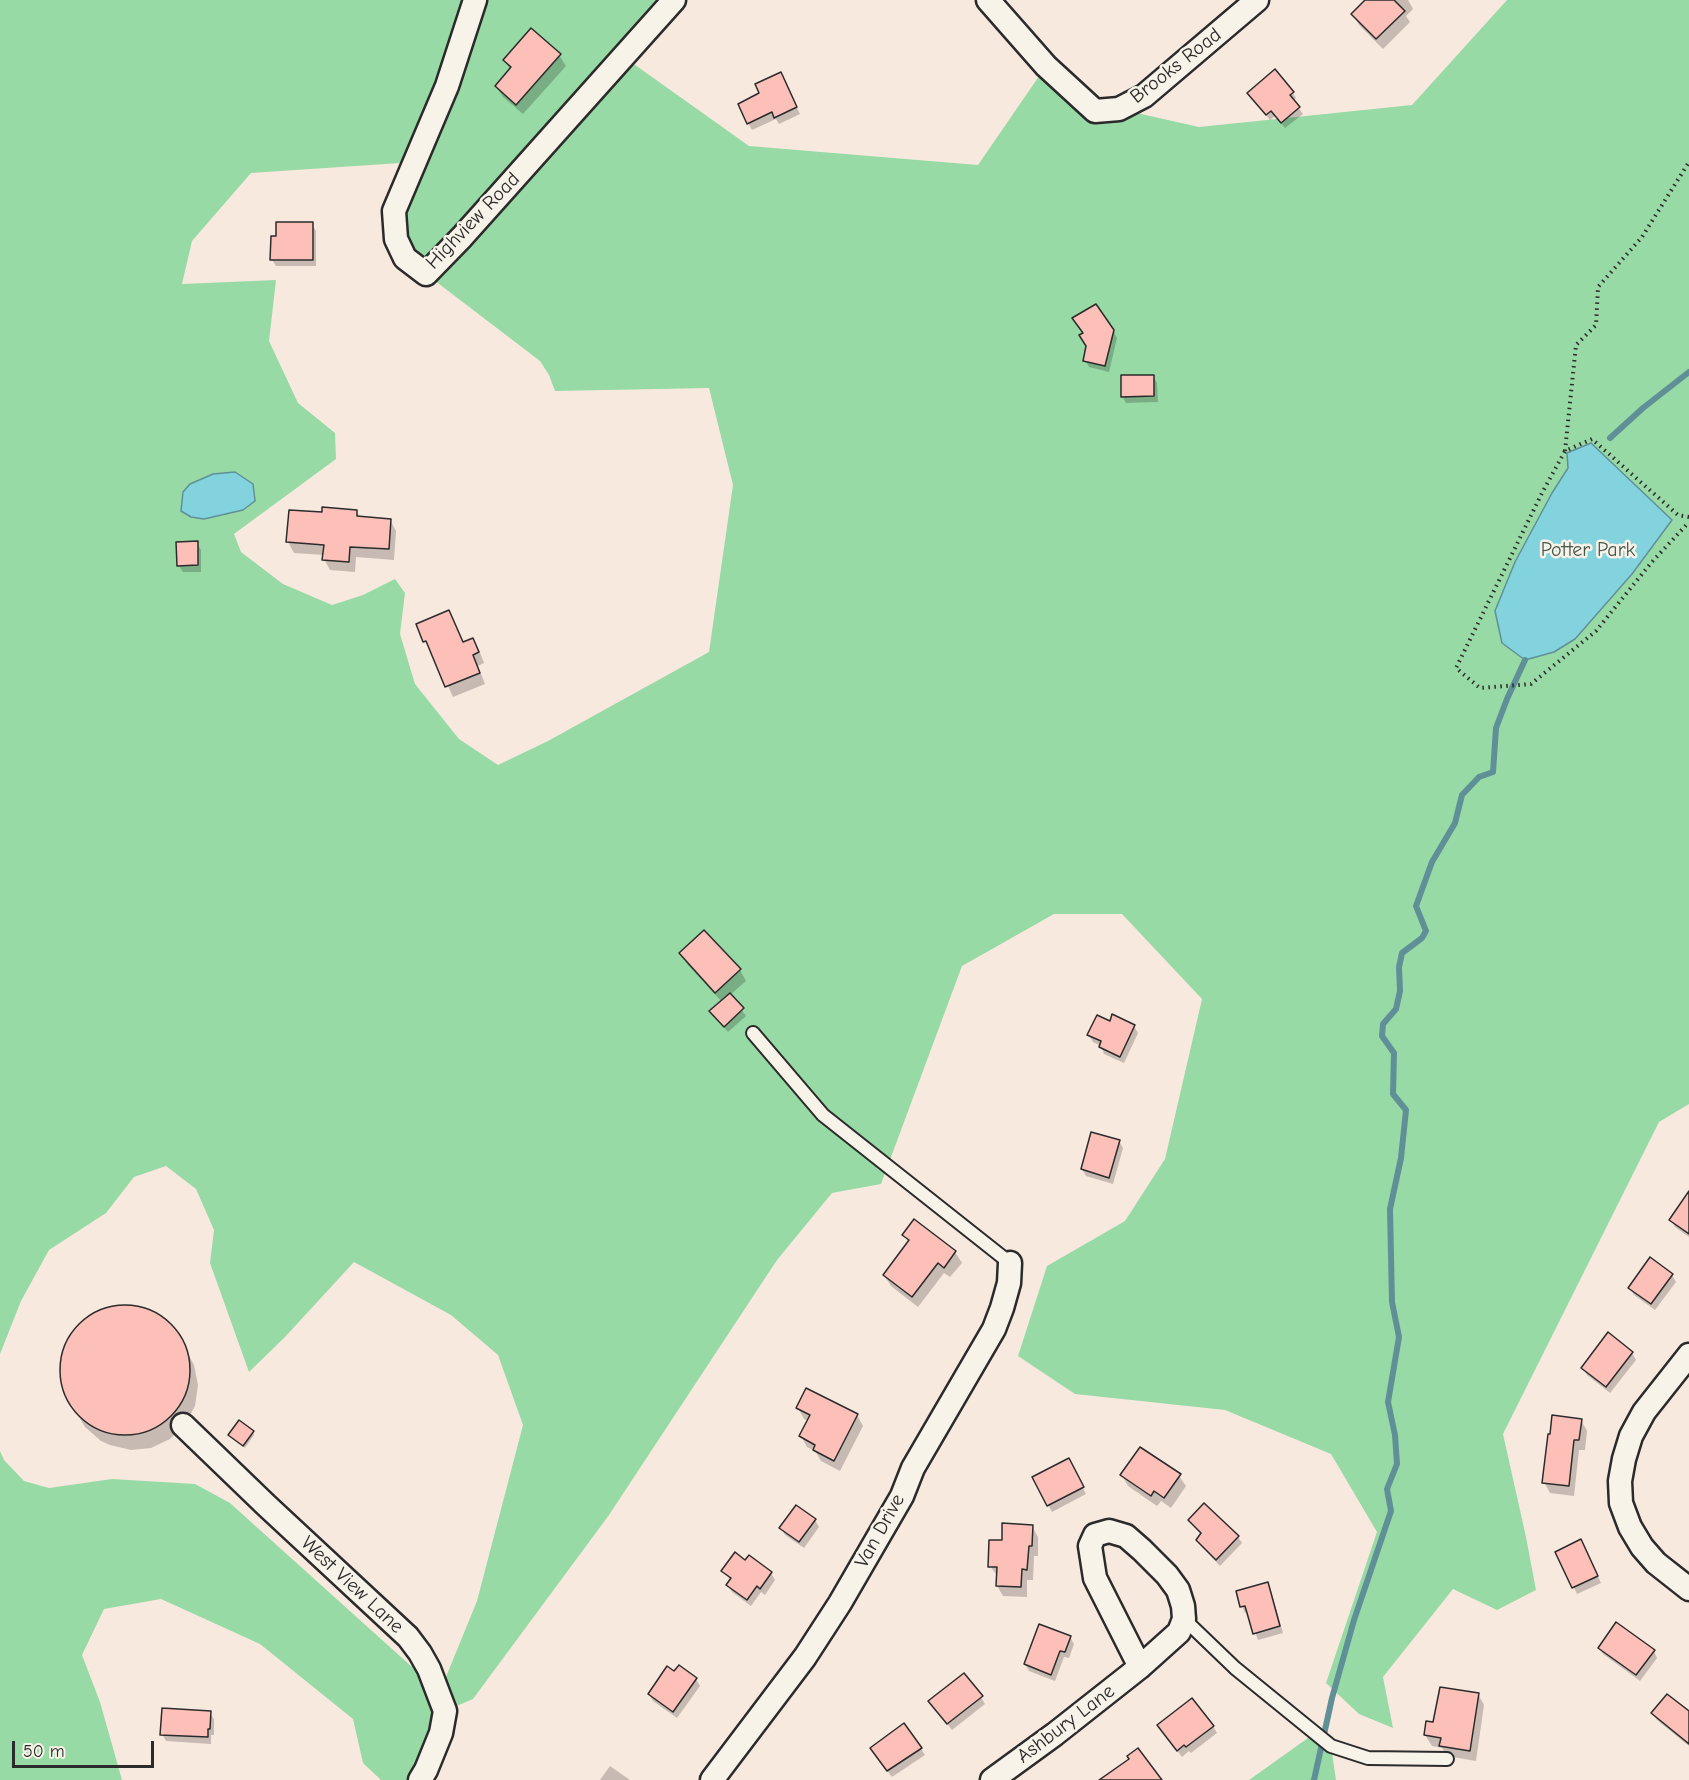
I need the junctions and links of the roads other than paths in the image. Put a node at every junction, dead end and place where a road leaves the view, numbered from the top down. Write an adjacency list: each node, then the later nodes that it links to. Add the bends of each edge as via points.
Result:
1 (475, 0): 2 (street, Highview Road, via 447,86 394,211 396,239 405,258 426,274)
2 (674, 0)
3 (988, 0): 4 (street, Brooks Road, via 1046,66 1095,111 1119,109 1144,96)
4 (1257, 0)
5 (753, 1033): 6 (lane, via 823,1115)
6 (1010, 1263): 14 (street, Van Drive, via 1009,1283 993,1329 852,1583 805,1657)
7 (1689, 1355): 9 (street, via 1630,1436 1620,1481 1621,1503 1642,1547)
8 (183, 1425): 13 (street, West View Lane, via 408,1637 420,1653 445,1711 441,1733)
9 (1689, 1589)
10 (1184, 1619): 11 (street, Ashbury Lane, via 1179,1632); 11 (street, via 1178,1590 1143,1550 1126,1536 1109,1531 1095,1535 1090,1546 1095,1578); 12 (lane, via 1235,1668 1331,1746 1368,1758)
11 (1140, 1667): 15 (street, Ashbury Lane)
12 (1447, 1759)
13 (420, 1780)
14 (712, 1780)
15 (992, 1780)

